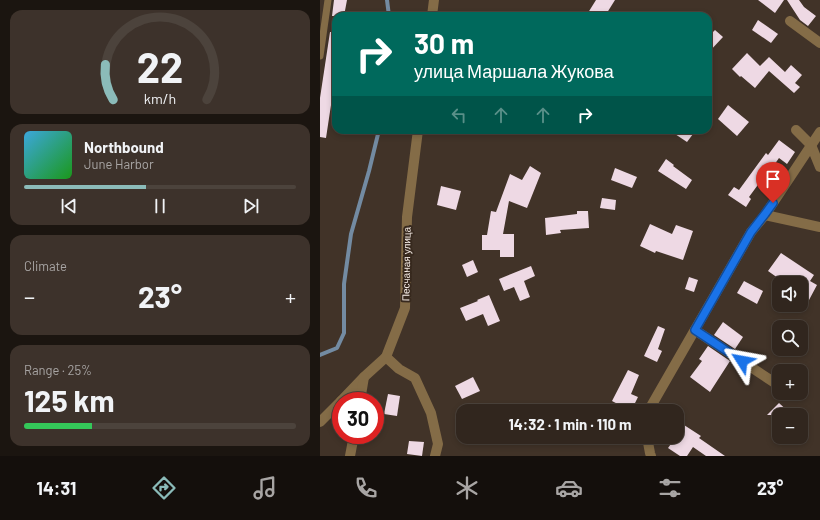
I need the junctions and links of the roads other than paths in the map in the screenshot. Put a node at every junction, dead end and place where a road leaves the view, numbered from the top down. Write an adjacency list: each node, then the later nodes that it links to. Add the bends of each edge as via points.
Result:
1 (328, 0): 5 (lane)
2 (434, 0): 3 (street)
3 (432, 12)
4 (790, 21): 6 (street)
5 (322, 36): 7 (lane)
6 (820, 43)
7 (320, 56)
8 (796, 130): 11 (street)
9 (820, 132): 11 (street)
10 (417, 134): 16 (street, Песчаная улица, via 407,217 405,308)
11 (811, 145): 12 (street); 13 (street)
12 (820, 168)
13 (765, 214): 14 (street); 15 (street, via 751,232)
14 (820, 227)
15 (695, 330): 18 (street); 21 (street)
16 (386, 358): 17 (street, Песчаная улица); 25 (street, via 415,378 430,413)
17 (364, 377): 19 (street, Песчаная улица); 20 (street)
18 (772, 381)
19 (350, 392)
20 (362, 392)
21 (652, 404)
22 (332, 410): 23 (street, Песчаная улица)
23 (320, 422)
24 (352, 444): 27 (street)
25 (438, 444): 28 (street); 29 (street)
26 (648, 444): 30 (street)
27 (350, 456)
28 (435, 456)
29 (445, 456)
30 (651, 456)

